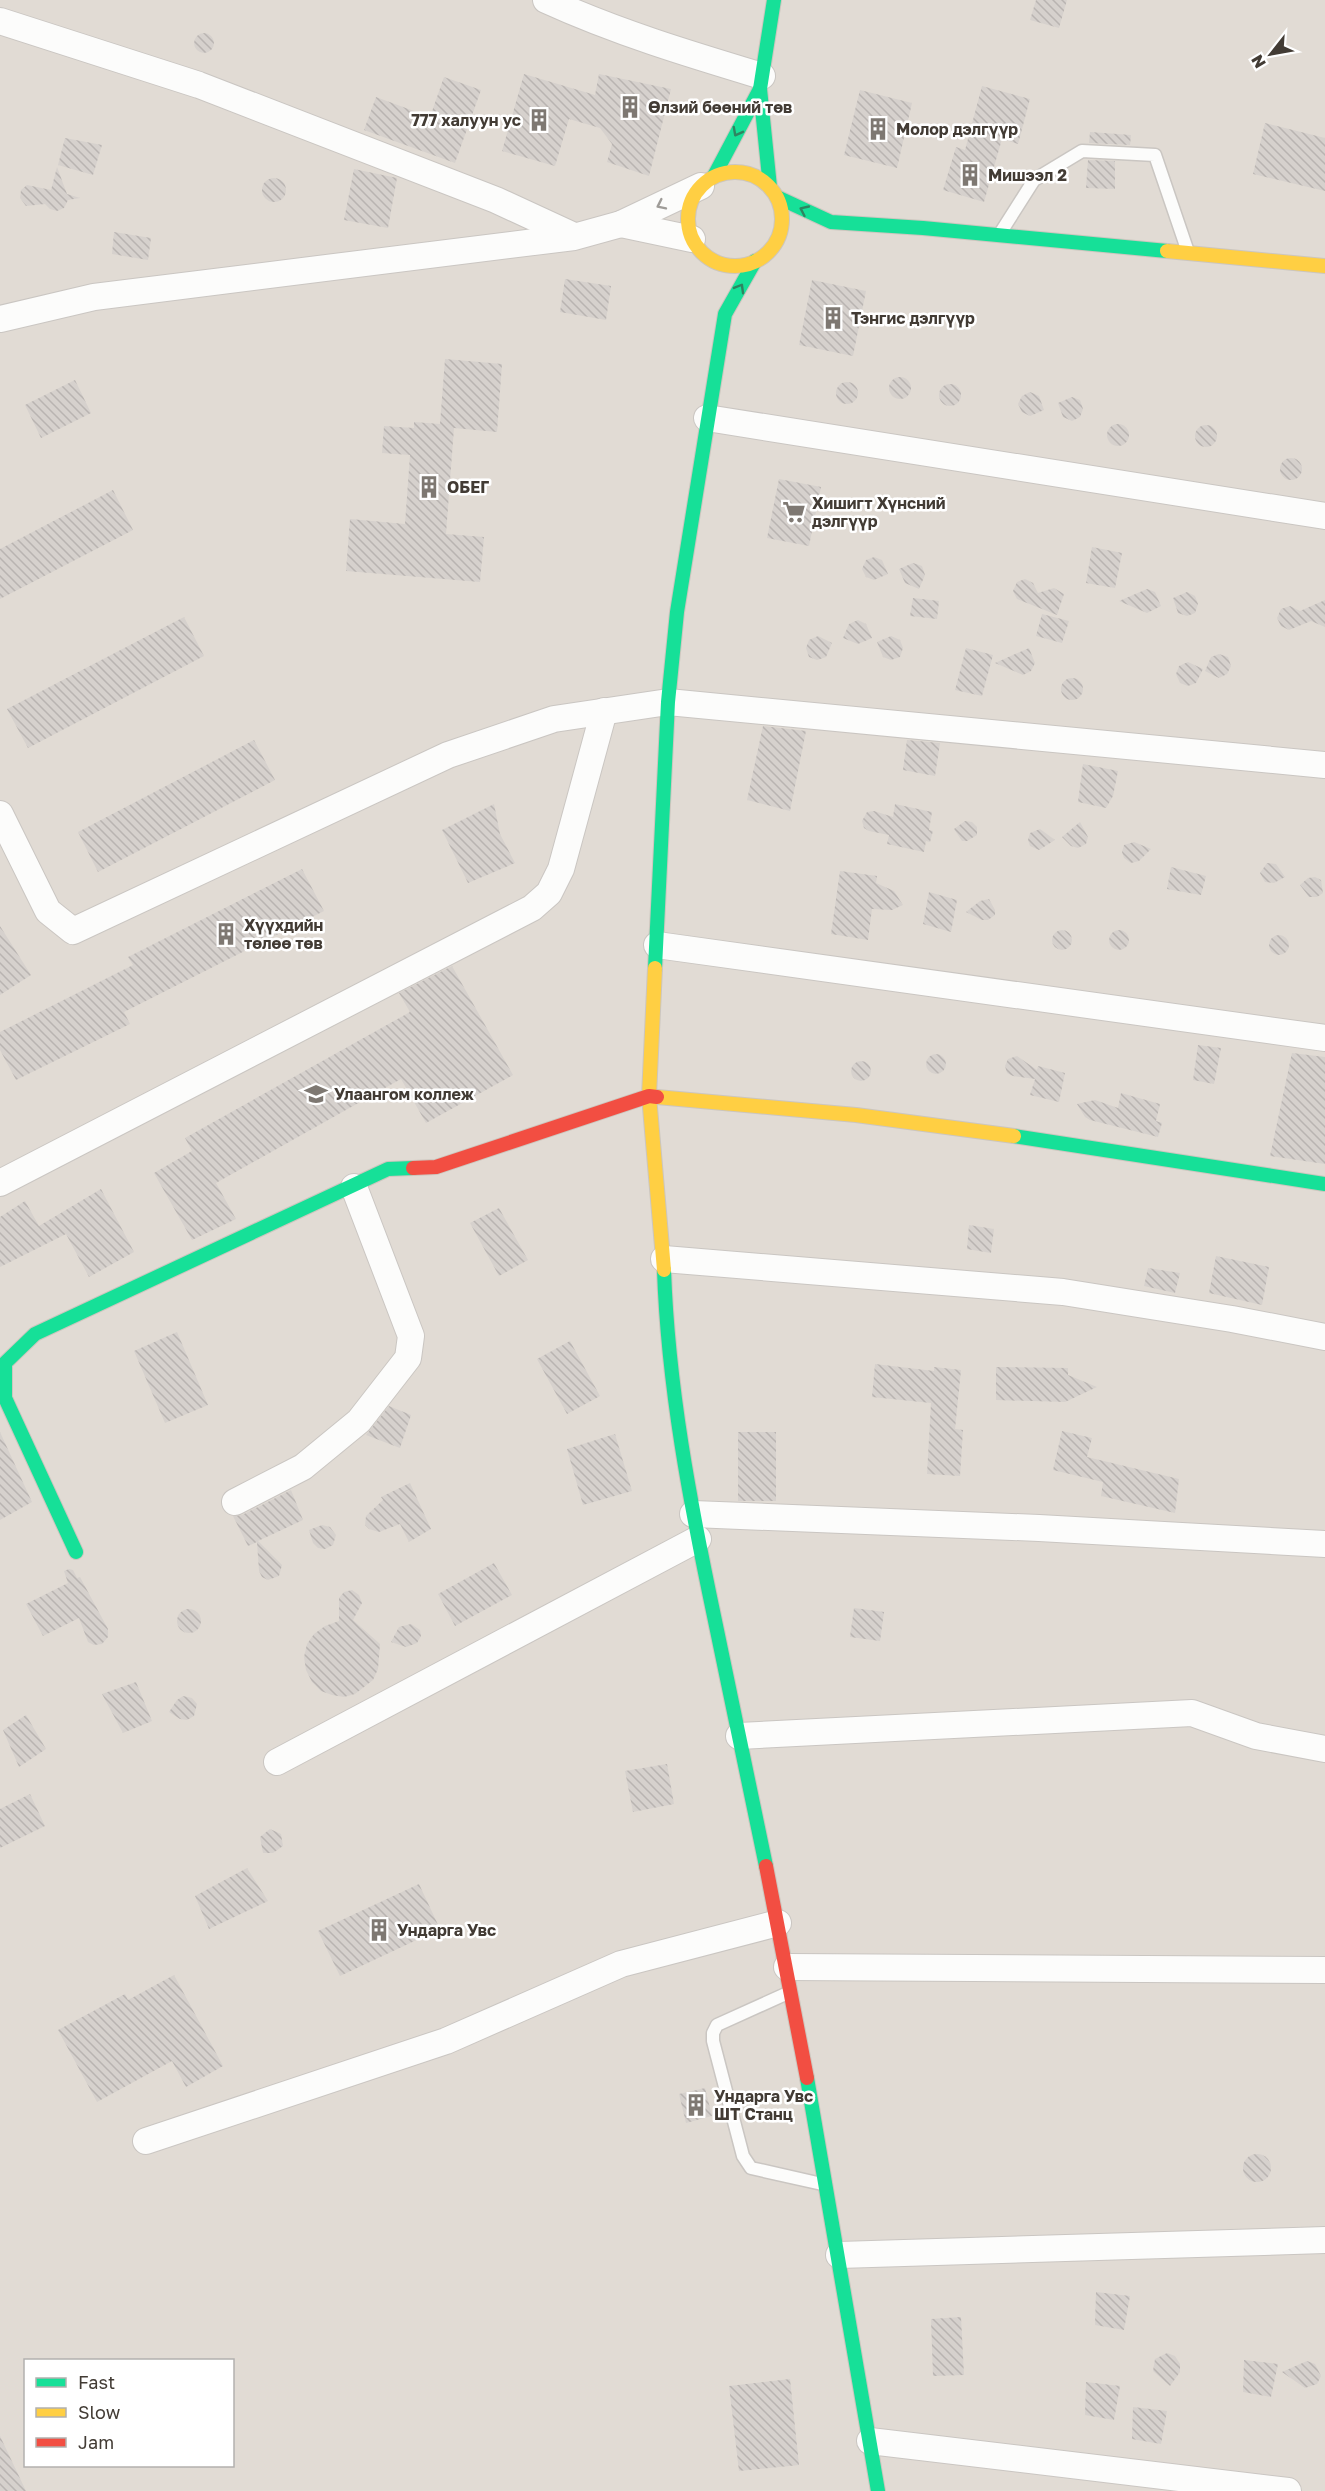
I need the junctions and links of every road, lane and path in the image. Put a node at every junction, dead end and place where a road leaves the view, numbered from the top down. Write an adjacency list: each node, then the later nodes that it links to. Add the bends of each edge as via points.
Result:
1 (546, 0): 4 (street, via 636,38)
2 (774, 0): 4 (street)
3 (0, 21): 11 (street, via 200,85 496,200)
4 (761, 82): 5 (street, one-way to 5); 6 (street)
5 (708, 181): 6 (street, via 729,172 744,172 758,177); 8 (street, one-way to 8); 13 (street, via 693,197 688,211 688,225)
6 (774, 192): 7 (street, one-way to 6); 14 (street, via 782,223)
7 (831, 222): 9 (street); 10 (street)
8 (621, 224): 11 (street); 13 (street)
9 (812, 230)
10 (999, 235): 15 (street); 15 (lane, via 1034,180 1082,152 1155,156)
11 (574, 237): 21 (street, via 94,297)
12 (793, 238): 14 (street)
13 (697, 246): 16 (street, via 713,261 727,266); 18 (street)
14 (773, 247): 16 (street)
15 (1188, 253): 17 (street)
16 (756, 261): 20 (street, one-way to 16)
17 (1325, 266)
18 (709, 273)
19 (717, 293): 20 (street)
20 (725, 314): 22 (street)
21 (0, 319)
22 (707, 418): 23 (street); 24 (street, via 677,612)
23 (1325, 516)
24 (669, 702): 25 (street); 26 (street); 28 (street)
25 (604, 711): 27 (street, via 554,719 448,755 73,931 48,910); 31 (street, via 561,869 549,893 532,908)
26 (1325, 765)
27 (0, 814)
28 (657, 945): 29 (street); 30 (street)
29 (1325, 1038)
30 (649, 1096): 32 (street, via 856,1115); 33 (street, via 436,1167 388,1169); 34 (street)
31 (0, 1183)
32 (1325, 1184)
33 (354, 1187): 36 (street, via 411,1336 408,1358 350,1429 303,1467); 40 (street, via 35,1334 5,1363 5,1398)
34 (664, 1259): 35 (street, via 1063,1292); 37 (street, via 666,1327)
35 (1325, 1337)
36 (235, 1502)
37 (693, 1514): 38 (street); 39 (street)
38 (698, 1539): 41 (street); 43 (street)
39 (1325, 1544)
40 (76, 1552)
41 (739, 1736): 42 (street, via 1192,1713 1256,1736); 44 (street)
42 (1325, 1749)
43 (277, 1762)
44 (778, 1923): 46 (street); 47 (street, via 621,1964 446,2041)
45 (1325, 1970): 46 (street)
46 (789, 1979): 48 (street); 48 (lane, via 717,2025 713,2041 747,2163 751,2168)
47 (146, 2141)
48 (827, 2185): 50 (street)
49 (1325, 2240): 50 (street)
50 (839, 2255): 51 (street)
51 (870, 2441): 52 (street); 53 (street)
52 (878, 2491)
53 (1288, 2491)

